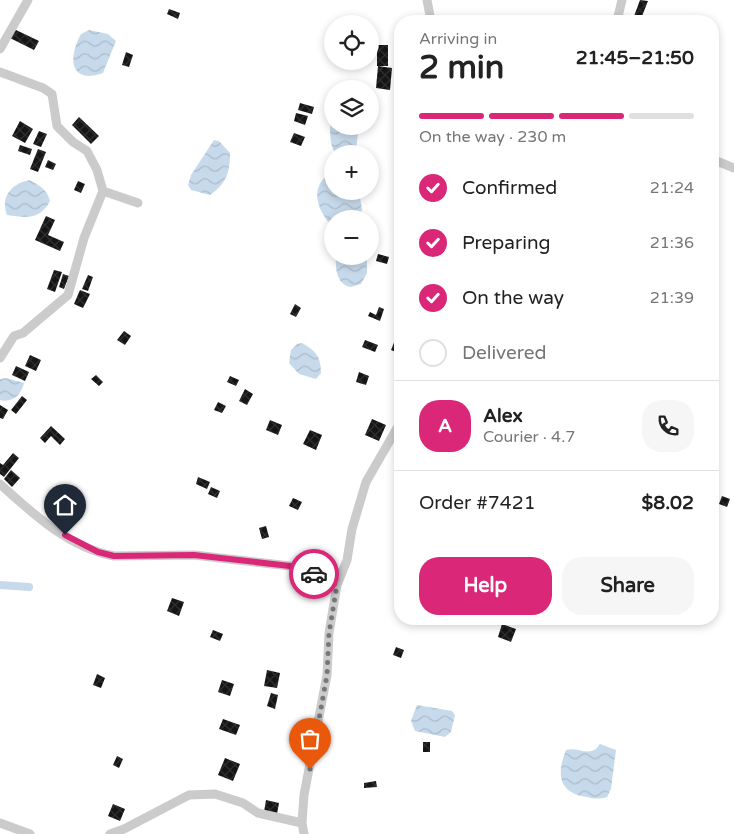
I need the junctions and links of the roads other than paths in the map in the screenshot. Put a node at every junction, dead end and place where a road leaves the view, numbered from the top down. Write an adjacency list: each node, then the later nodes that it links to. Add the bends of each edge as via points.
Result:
1 (28, 0): 6 (street)
2 (427, 0): 4 (street)
3 (622, 0): 5 (street)
4 (430, 15)
5 (618, 15)
6 (0, 49)
7 (0, 72): 10 (street, via 52,94 57,126 86,151 97,170)
8 (719, 162): 9 (street)
9 (734, 168)
10 (103, 192): 11 (street); 12 (street, via 84,238 68,295 23,333 14,336)
11 (138, 203)
12 (0, 358)
13 (394, 433): 15 (street, via 366,482 347,560)
14 (0, 484): 15 (street, via 51,526 103,554 194,555 290,566 302,568)
15 (337, 585): 17 (street, via 329,633 327,675 304,795)
16 (0, 823): 18 (street)
17 (302, 823): 19 (street, via 258,812 243,803 215,794 189,795); 20 (street)
18 (30, 834)
19 (110, 834)
20 (304, 834)

